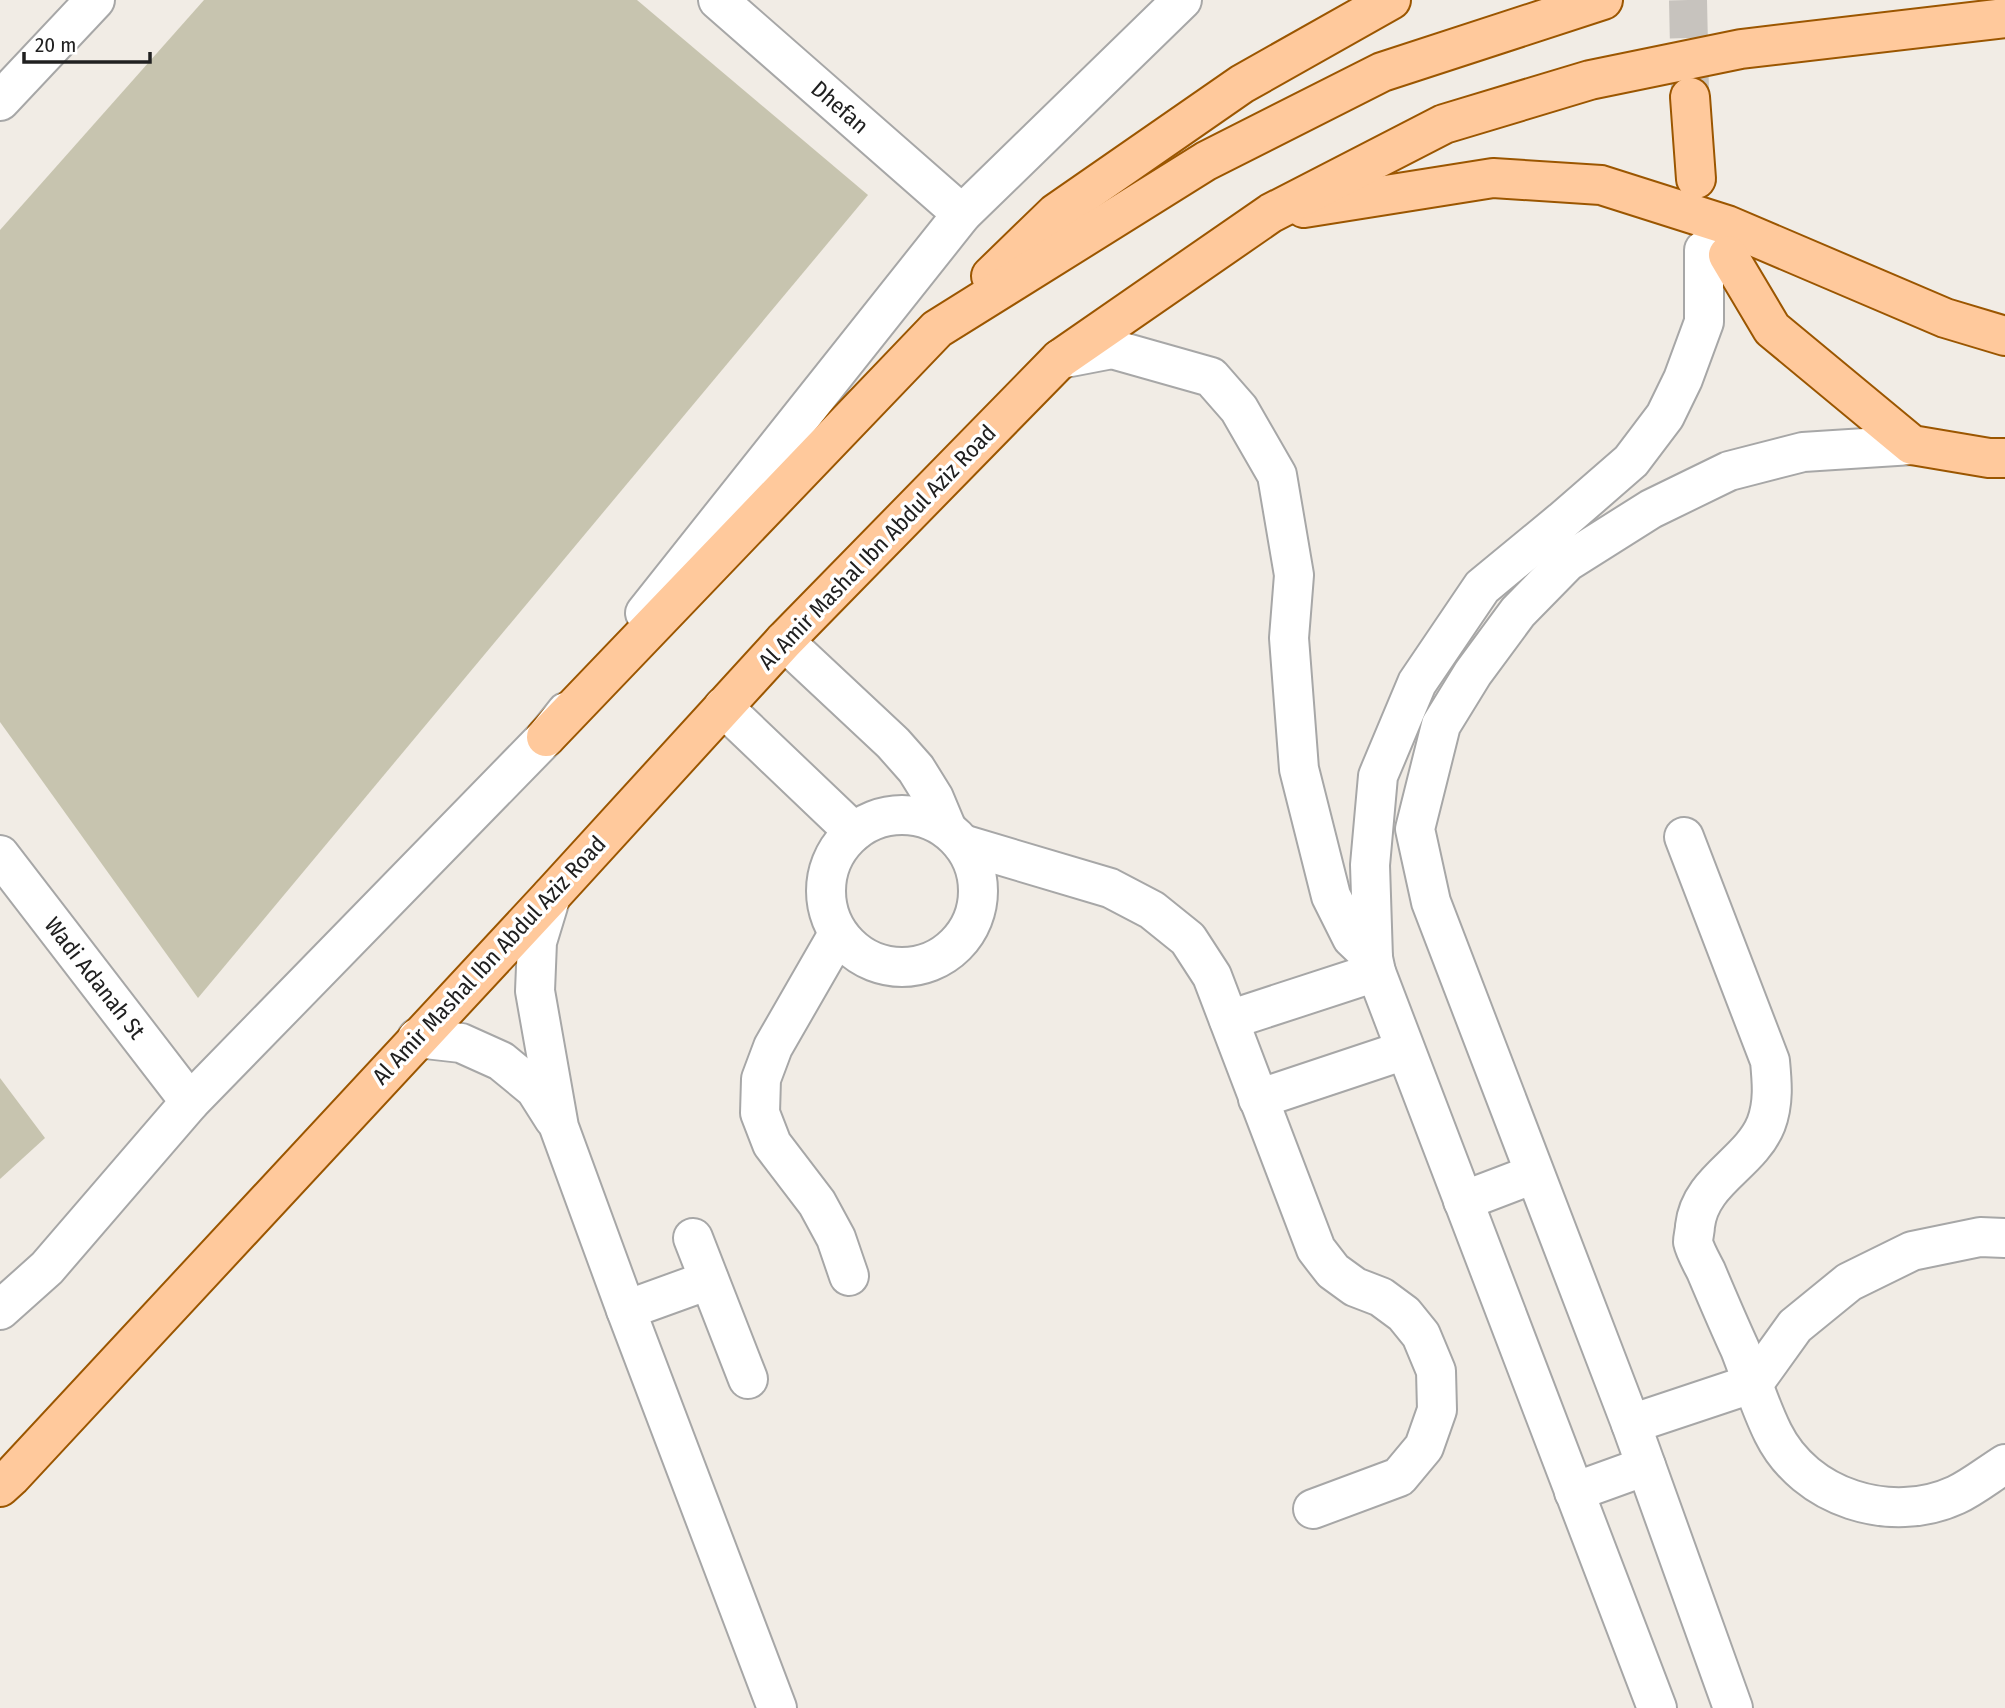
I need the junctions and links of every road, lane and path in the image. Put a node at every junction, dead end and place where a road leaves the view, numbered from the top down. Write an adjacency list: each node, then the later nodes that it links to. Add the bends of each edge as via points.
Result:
1 (95, 0): 8 (street)
2 (718, 0): 11 (street, Dhefan)
3 (1182, 0): 11 (street)
4 (1391, 0): 13 (main road, via 1241,84 1056,213)
5 (1603, 0): 13 (main road, via 1382,72 1206,161)
6 (2005, 18): 10 (main road, Al Amir Mashal Ibn Abdul Aziz Road, via 1741,49 1590,80 1444,124)
7 (1690, 97): 9 (main road)
8 (0, 101)
9 (1696, 179)
10 (1270, 213): 14 (main road, via 1493,178 1601,186 1727,225 1945,318); 15 (main road, Al Amir Mashal Ibn Abdul Aziz Road)
11 (962, 214): 20 (street)
12 (1716, 252): 16 (main road, via 1772,329); 27 (street, via 1704,322 1664,415 1631,461 1482,587 1417,682 1378,776 1370,865)
13 (937, 329): 20 (main road)
14 (2005, 336)
15 (1060, 359): 18 (main road, Al Amir Mashal Ibn Abdul Aziz Road); 27 (street, via 1112,349 1211,377 1239,409 1277,475 1294,576 1289,638 1299,769 1331,896 1352,938)
16 (1912, 445): 17 (main road); 34 (street, via 1803,452 1729,471 1651,509 1567,562 1518,612 1441,725 1415,829 1431,902)
17 (2005, 458)
18 (784, 641): 19 (main road, Al Amir Mashal Ibn Abdul Aziz Road); 22 (street, via 916,769)
19 (723, 707): 21 (street); 25 (main road, Al Amir Mashal Ibn Abdul Aziz Road)
20 (546, 737): 32 (street)
21 (854, 832): 22 (street, via 890,815 910,815 929,820); 26 (street, via 838,848 825,891)
22 (955, 836): 26 (street, via 974,863 979,884 978,907 956,946 917,967 894,967 873,962); 28 (street, via 1110,888 1152,910 1188,939 1212,976)
23 (1684, 837): 43 (street, via 1770,1061 1773,1093 1766,1124 1750,1151 1708,1191 1696,1215 1693,1243)
24 (0, 855): 32 (street, Wadi Adanah St)
25 (551, 896): 29 (main road, Al Amir Mashal Ibn Abdul Aziz Road); 33 (street, via 537,942 535,991)
26 (838, 933): 38 (street, via 773,1047 761,1079 760,1113 772,1144 836,1238)
27 (1374, 965): 28 (street); 30 (street)
28 (1228, 1020): 31 (street)
29 (417, 1038): 33 (street, via 461,1043 501,1061 535,1089); 47 (main road, Al Amir Mashal Ibn Abdul Aziz Road)
30 (1405, 1050): 31 (street); 35 (street)
31 (1258, 1099): 49 (street, via 1316,1249 1333,1271 1404,1314 1421,1335 1436,1371 1437,1410 1424,1447 1399,1478)
32 (190, 1102): 40 (street, via 47,1268)
33 (559, 1126): 41 (street)
34 (1534, 1174): 35 (street); 44 (street)
35 (1463, 1201): 48 (street)
36 (693, 1238): 39 (street)
37 (2005, 1238): 43 (street, via 1980,1237 1912,1251 1849,1282 1795,1326)
38 (849, 1276)
39 (709, 1280): 41 (street); 42 (street)
40 (0, 1310)
41 (626, 1310): 50 (street)
42 (748, 1379)
43 (1754, 1382): 44 (street); 45 (street, via 1773,1434 1793,1463 1821,1486 1852,1501 1922,1506 1956,1495)
44 (1631, 1424): 46 (street)
45 (2005, 1464)
46 (1646, 1466): 48 (street); 52 (street)
47 (0, 1487)
48 (1574, 1492): 51 (street)
49 (1313, 1509)
50 (776, 1708)
51 (1657, 1708)
52 (1733, 1708)

